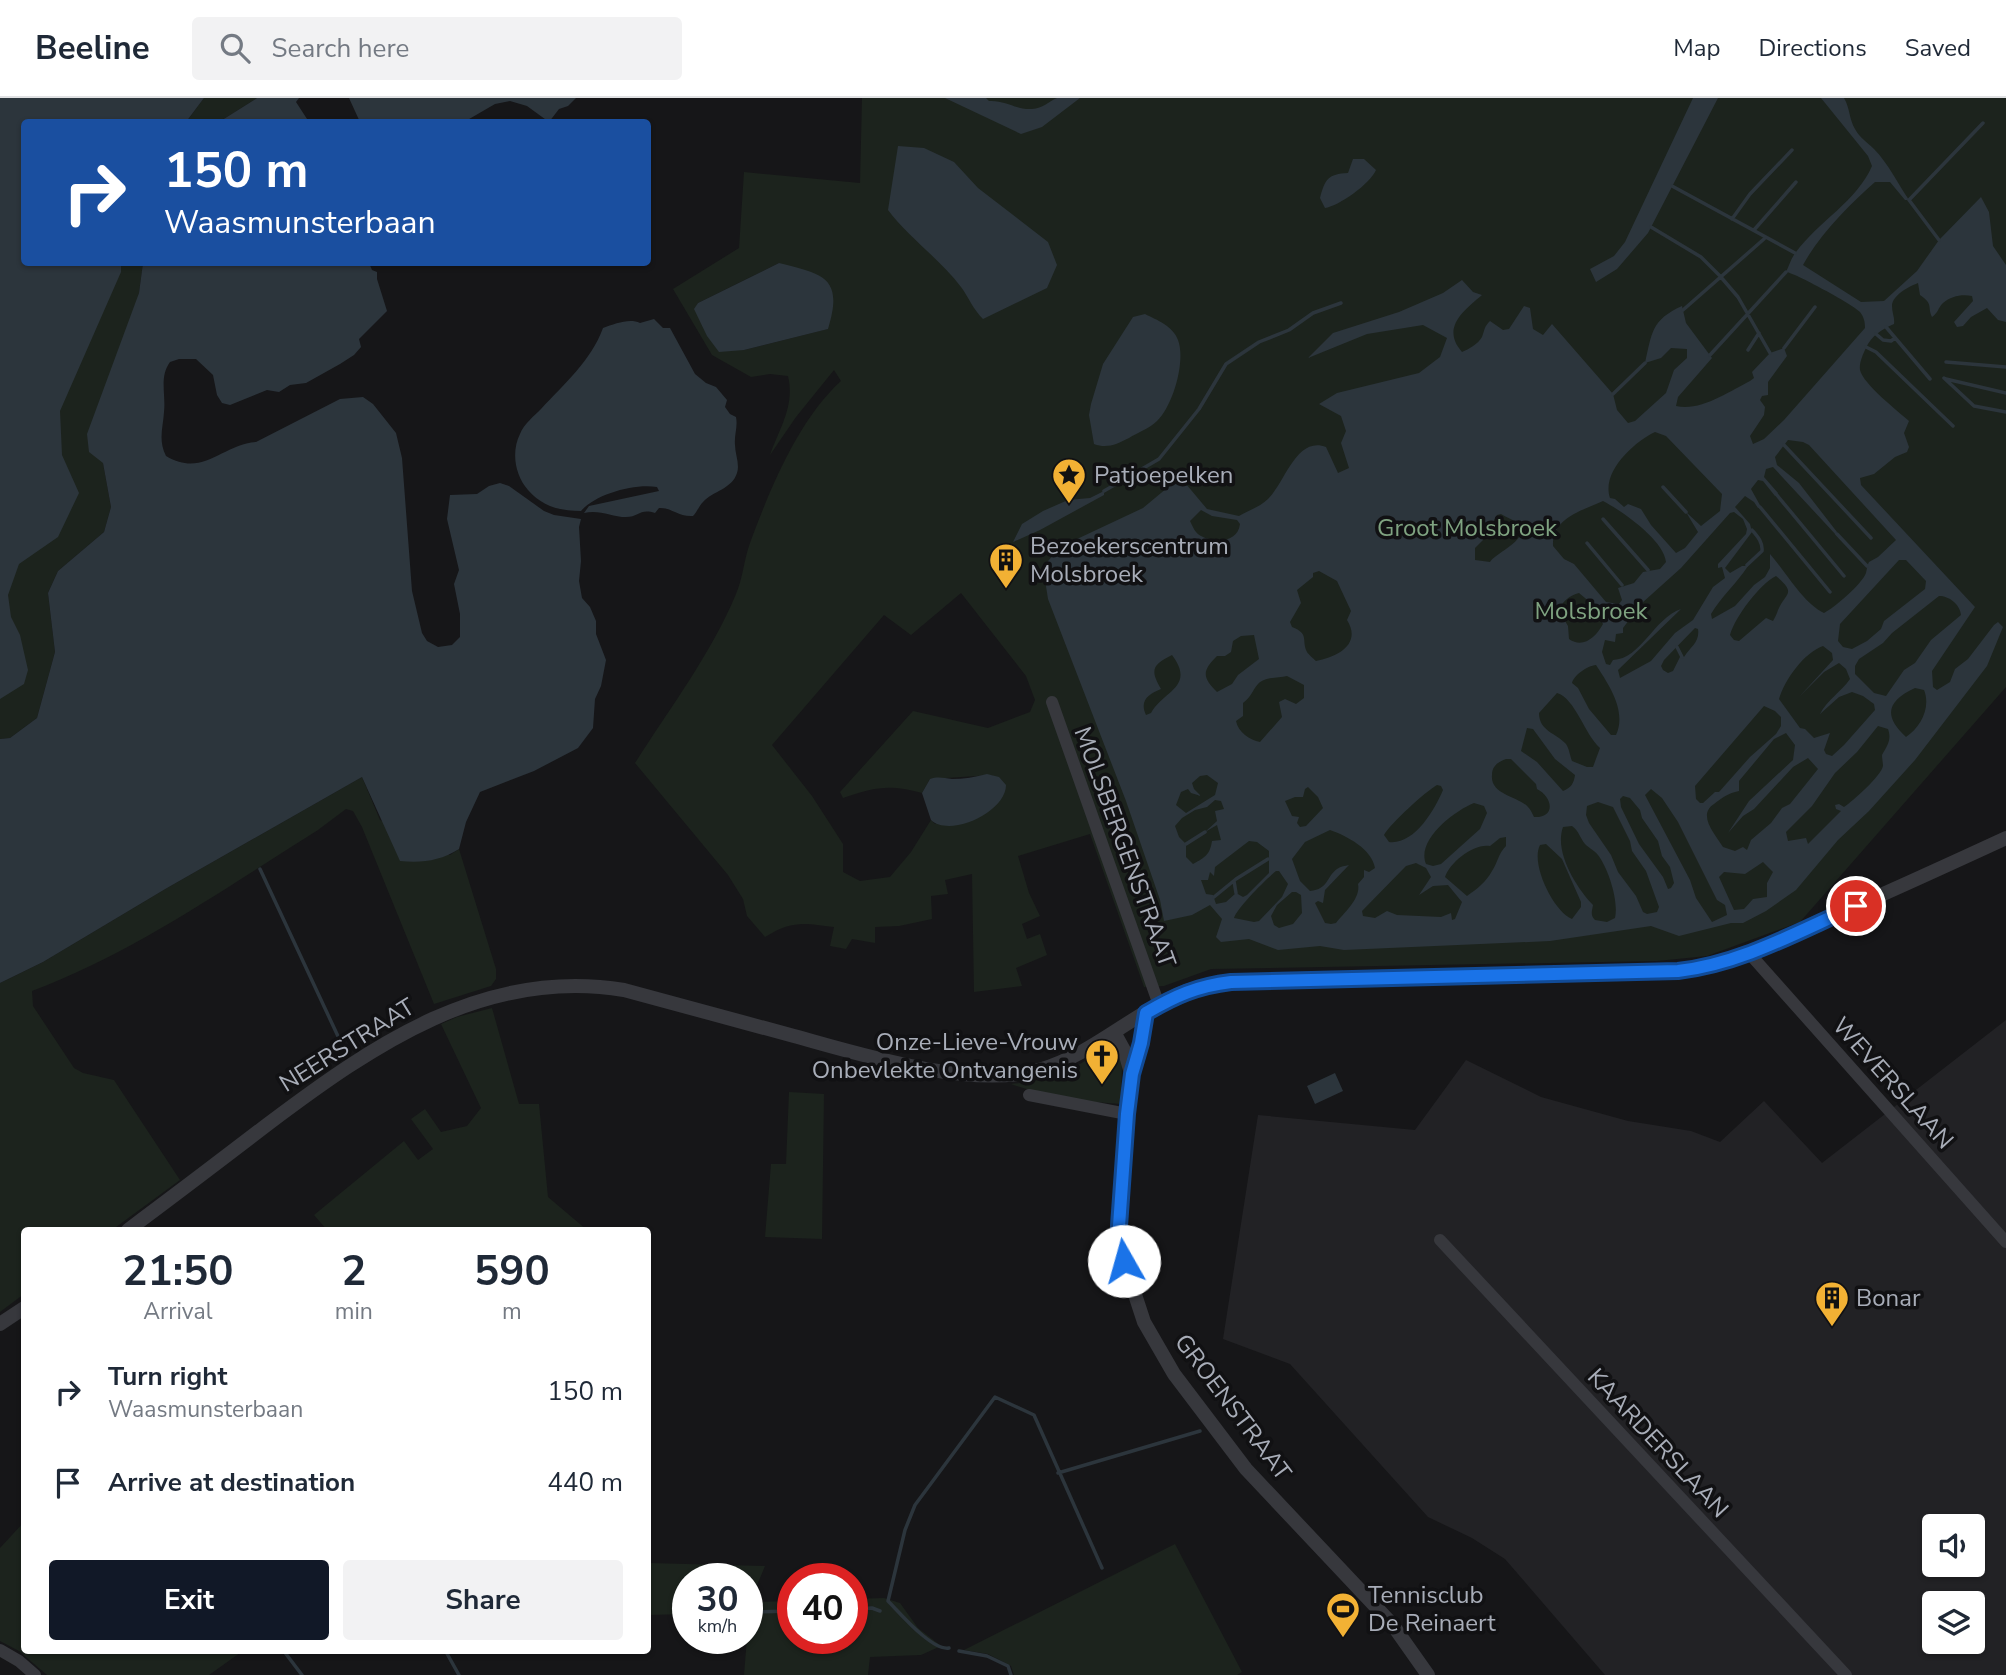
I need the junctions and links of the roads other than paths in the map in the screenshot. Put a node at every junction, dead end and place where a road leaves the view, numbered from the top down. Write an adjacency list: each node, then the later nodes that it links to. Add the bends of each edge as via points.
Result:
1 (1052, 702): 4 (street, MOLSBERGENSTRAAT)
2 (2006, 838): 3 (street, NEERSTRAAT)
3 (1749, 953): 4 (street, NEERSTRAAT, via 1702,969 1678,971 1231,982 1204,986); 12 (street, WEVERSLAAN)
4 (1159, 1005): 5 (street, NEERSTRAAT)
5 (1146, 1013): 6 (street, NEERSTRAAT); 7 (street, GROENSTRAAT)
6 (1114, 1032): 7 (street, GROENSTRAAT); 10 (street, NEERSTRAAT, via 1068,1060 1038,1070 1005,1077 976,1076 875,1058 624,990 559,987 503,994 437,1016 367,1053)
7 (1132, 1074): 9 (street, GROENSTRAAT)
8 (1029, 1096): 9 (street)
9 (1127, 1114): 17 (street, GROENSTRAAT, via 1119,1226 1124,1261 1143,1322 1174,1374 1246,1469 1392,1623)
10 (132, 1227)
11 (1440, 1240): 18 (street, KAARDERSLAAN)
12 (2006, 1242)
13 (21, 1310): 14 (street)
14 (0, 1324)
15 (0, 1650): 16 (street)
16 (35, 1675)
17 (1428, 1675)
18 (1846, 1675)

